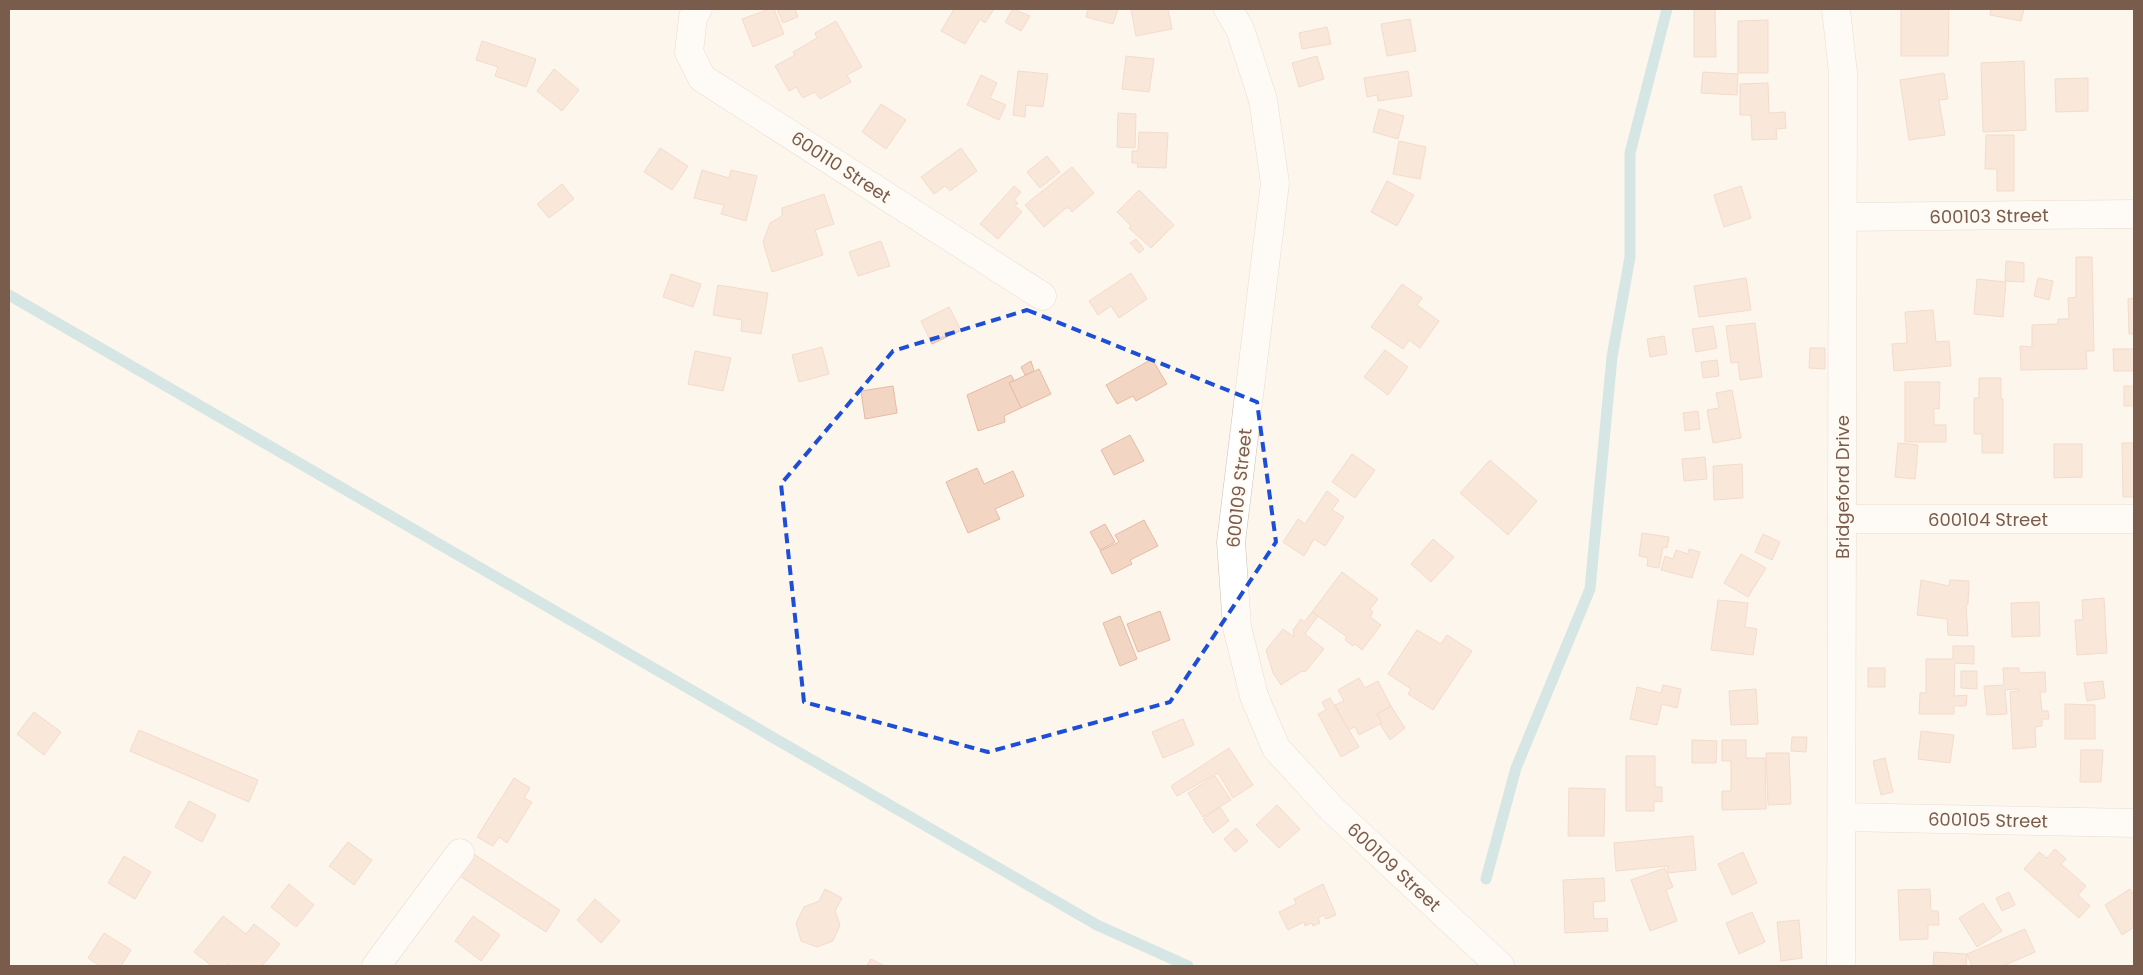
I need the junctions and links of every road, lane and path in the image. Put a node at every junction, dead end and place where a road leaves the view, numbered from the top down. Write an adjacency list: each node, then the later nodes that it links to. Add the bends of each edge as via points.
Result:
1 (698, 9): 6 (street, 600110 Street, via 693,17 689,52 702,78)
2 (1228, 9): 13 (street, 600109 Street, via 1240,29 1263,100 1275,183 1231,542 1237,627 1254,696 1276,748 1332,809)
3 (1836, 9): 5 (street, Bridgeford Drive, via 1843,73)
4 (2134, 214): 5 (street, 600103 Street)
5 (1843, 217): 7 (street, Bridgeford Drive)
6 (1042, 296)
7 (1842, 519): 8 (street, 600104 Street); 9 (street, Bridgeford Drive)
8 (2134, 519)
9 (1842, 817): 10 (street, 600105 Street); 14 (street, Bridgeford Drive)
10 (2134, 823)
11 (460, 852): 12 (street)
12 (376, 966)
13 (1500, 966)
14 (1841, 966)

